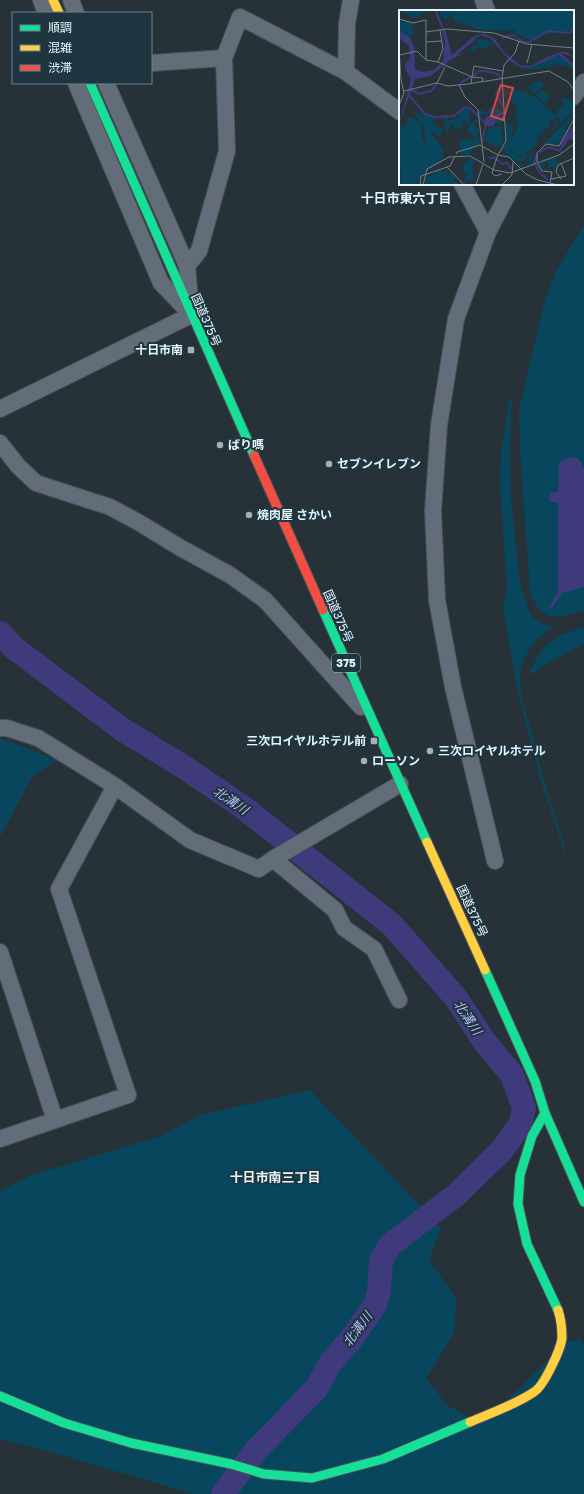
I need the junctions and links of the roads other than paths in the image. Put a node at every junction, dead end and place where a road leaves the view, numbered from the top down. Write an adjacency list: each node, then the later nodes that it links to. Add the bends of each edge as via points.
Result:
1 (41, 0): 7 (street)
2 (53, 0): 8 (main road)
3 (70, 0): 9 (street)
4 (351, 0): 12 (street, via 347,24)
5 (483, 0): 6 (street)
6 (487, 10)
7 (46, 12)
8 (59, 12)
9 (76, 12)
10 (224, 58): 11 (street); 12 (street, via 240,17); 22 (street, via 227,151 199,250)
11 (152, 63)
12 (346, 72): 18 (street)
13 (584, 82): 17 (street)
14 (76, 84): 23 (street, via 161,283)
15 (90, 84): 23 (main road, 国道375号 / 375)
16 (106, 84): 22 (street)
17 (574, 96)
18 (399, 110)
19 (463, 185): 21 (street)
20 (512, 185): 21 (street)
21 (488, 232): 31 (street, via 456,319 440,425 433,511 437,600 453,687)
22 (187, 266): 23 (street)
23 (191, 315): 24 (street); 26 (main road, 国道375号 / 375)
24 (0, 409)
25 (0, 443): 26 (street, via 18,466 36,483 110,507 178,548 230,575 265,600)
26 (370, 717): 28 (main road, 国道375号 / 375)
27 (0, 728): 29 (street, via 38,738)
28 (400, 784): 30 (street); 34 (main road, 国道375号 / 375, via 535,1081)
29 (115, 786): 30 (street, via 190,840 259,869); 35 (street, via 59,889 128,1095)
30 (273, 859): 33 (street, via 335,910 344,928 374,949)
31 (495, 861)
32 (0, 952): 35 (street)
33 (399, 1000)
34 (545, 1113): 37 (main road, 国道375号 / 375); 38 (main road, via 532,1136 520,1175 518,1204 527,1244 561,1318 562,1339 551,1369 536,1391 499,1410 397,1454 312,1478 264,1474 231,1464 131,1443 64,1423)
35 (55, 1120): 36 (street)
36 (0, 1139)
37 (584, 1202)
38 (0, 1396)

